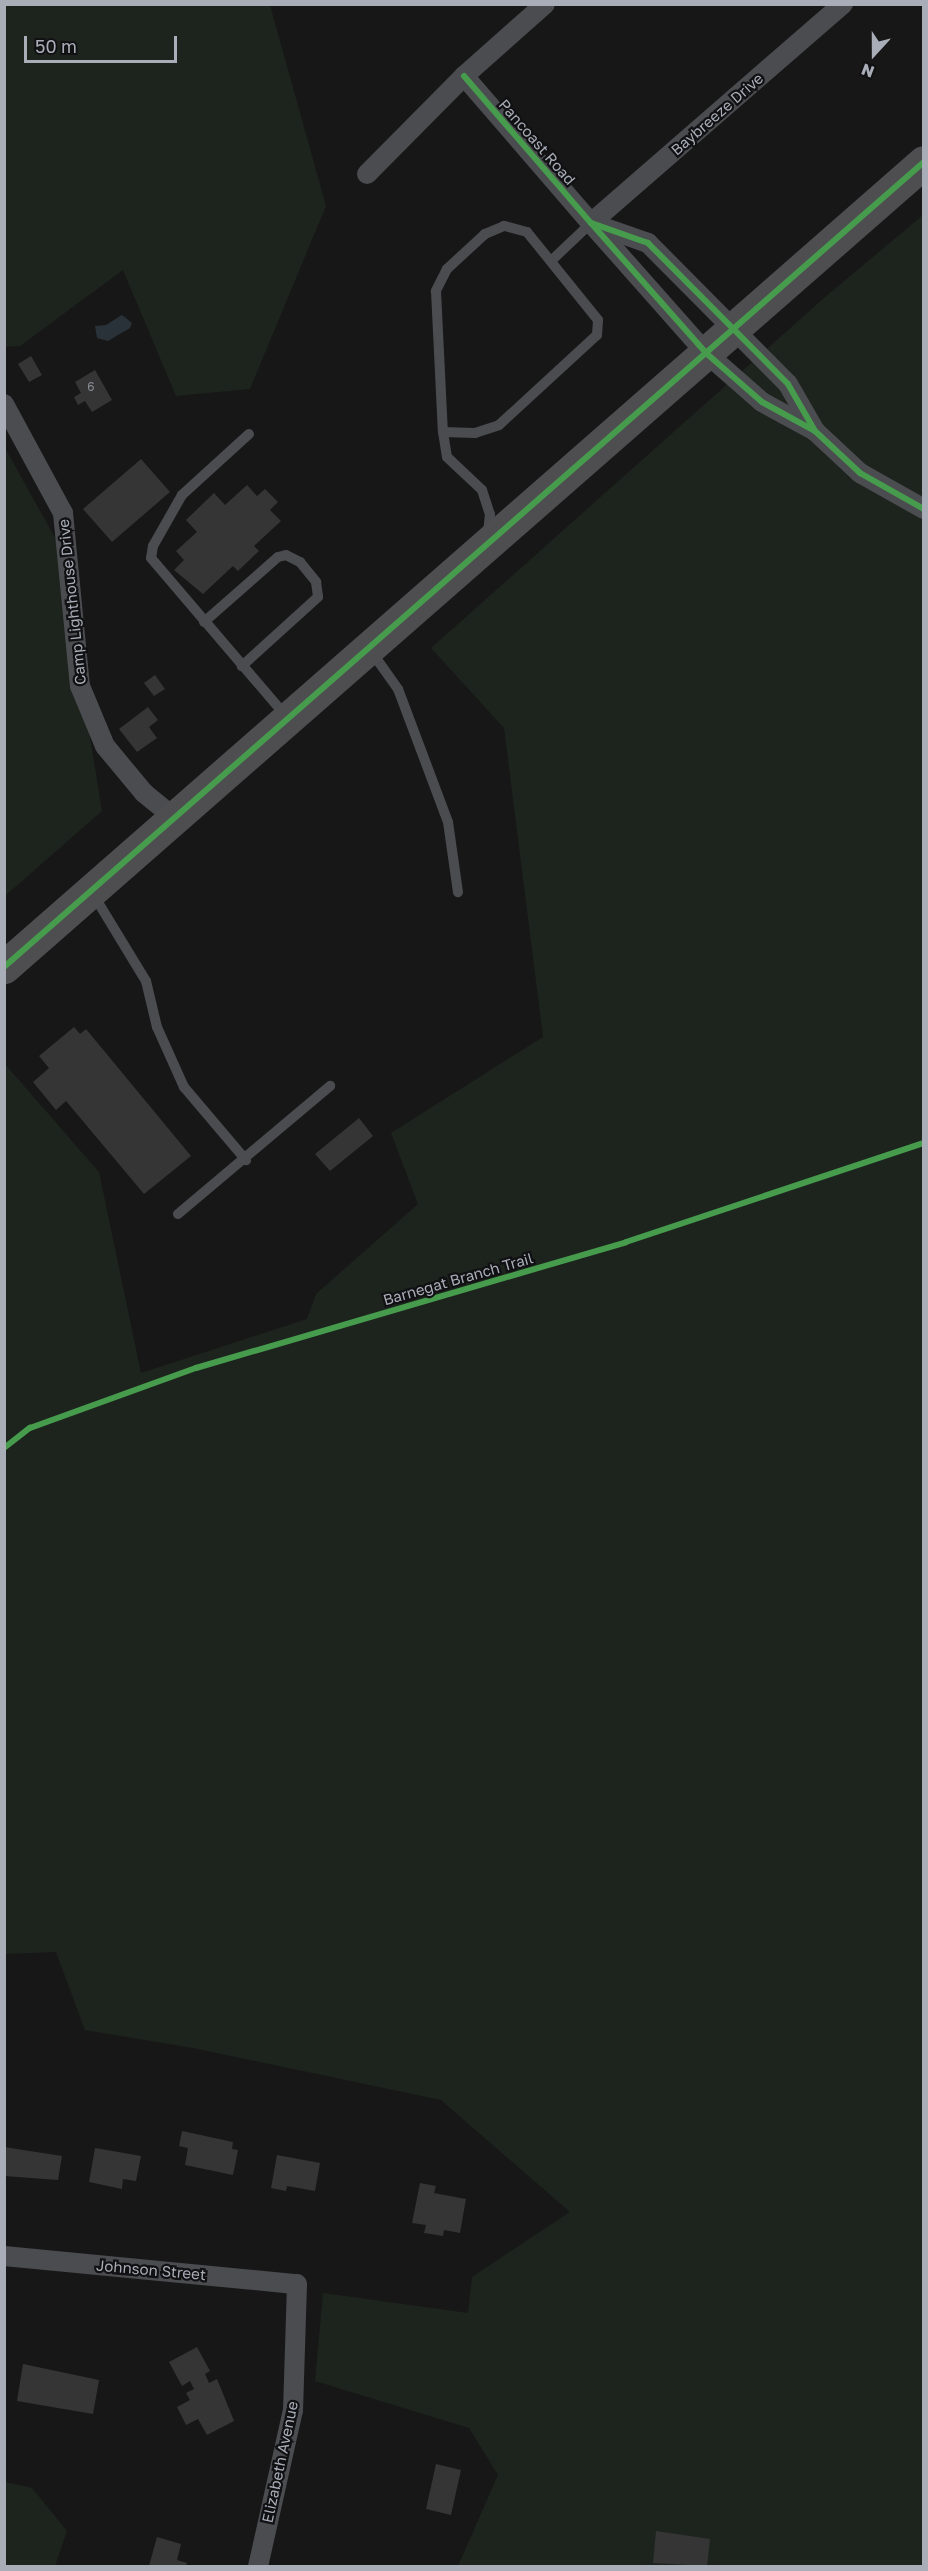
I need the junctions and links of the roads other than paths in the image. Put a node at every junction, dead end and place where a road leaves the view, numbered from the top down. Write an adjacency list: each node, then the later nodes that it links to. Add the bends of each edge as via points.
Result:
1 (545, 4): 3 (street)
2 (843, 4): 6 (street, Baybreeze Drive)
3 (464, 76): 5 (street); 6 (street, Pancoast Road)
4 (924, 162): 8 (highway)
5 (367, 174)
6 (591, 223): 7 (lane); 8 (street, Pancoast Road, via 648,243); 9 (street, Pancoast Road)
7 (552, 260): 12 (lane, via 598,320 597,335 499,425 475,433); 12 (lane, via 527,232 504,226 485,234 447,269 436,291)
8 (732, 329): 9 (highway); 11 (street, Pancoast Road, via 788,384)
9 (706, 353): 11 (street, Pancoast Road, via 762,402); 15 (highway)
10 (4, 404): 20 (street, Camp Lighthouse Drive, via 63,513 80,686 105,747 144,793)
11 (815, 431): 14 (street, Pancoast Road, via 860,473)
12 (443, 432): 15 (lane, via 447,457 482,490 488,504)
13 (249, 434): 16 (lane, via 182,495 153,546 152,558 157,569)
14 (924, 509)
15 (486, 542): 17 (highway)
16 (204, 622): 18 (lane); 18 (lane, via 278,557 286,555 300,562 316,582 318,597)
17 (368, 646): 19 (highway); 22 (lane, via 398,690 432,778 448,822)
18 (242, 666): 19 (lane)
19 (287, 717): 20 (highway)
20 (174, 817): 21 (highway)
21 (91, 891): 23 (highway); 25 (lane, via 146,981 157,1027 184,1087)
22 (458, 892)
23 (4, 967)
24 (330, 1086): 25 (lane)
25 (246, 1160): 26 (lane)
26 (178, 1214)
27 (4, 2256): 28 (street, Johnson Street)
28 (297, 2284): 29 (street, Elizabeth Avenue, via 293,2410)
29 (258, 2566)

